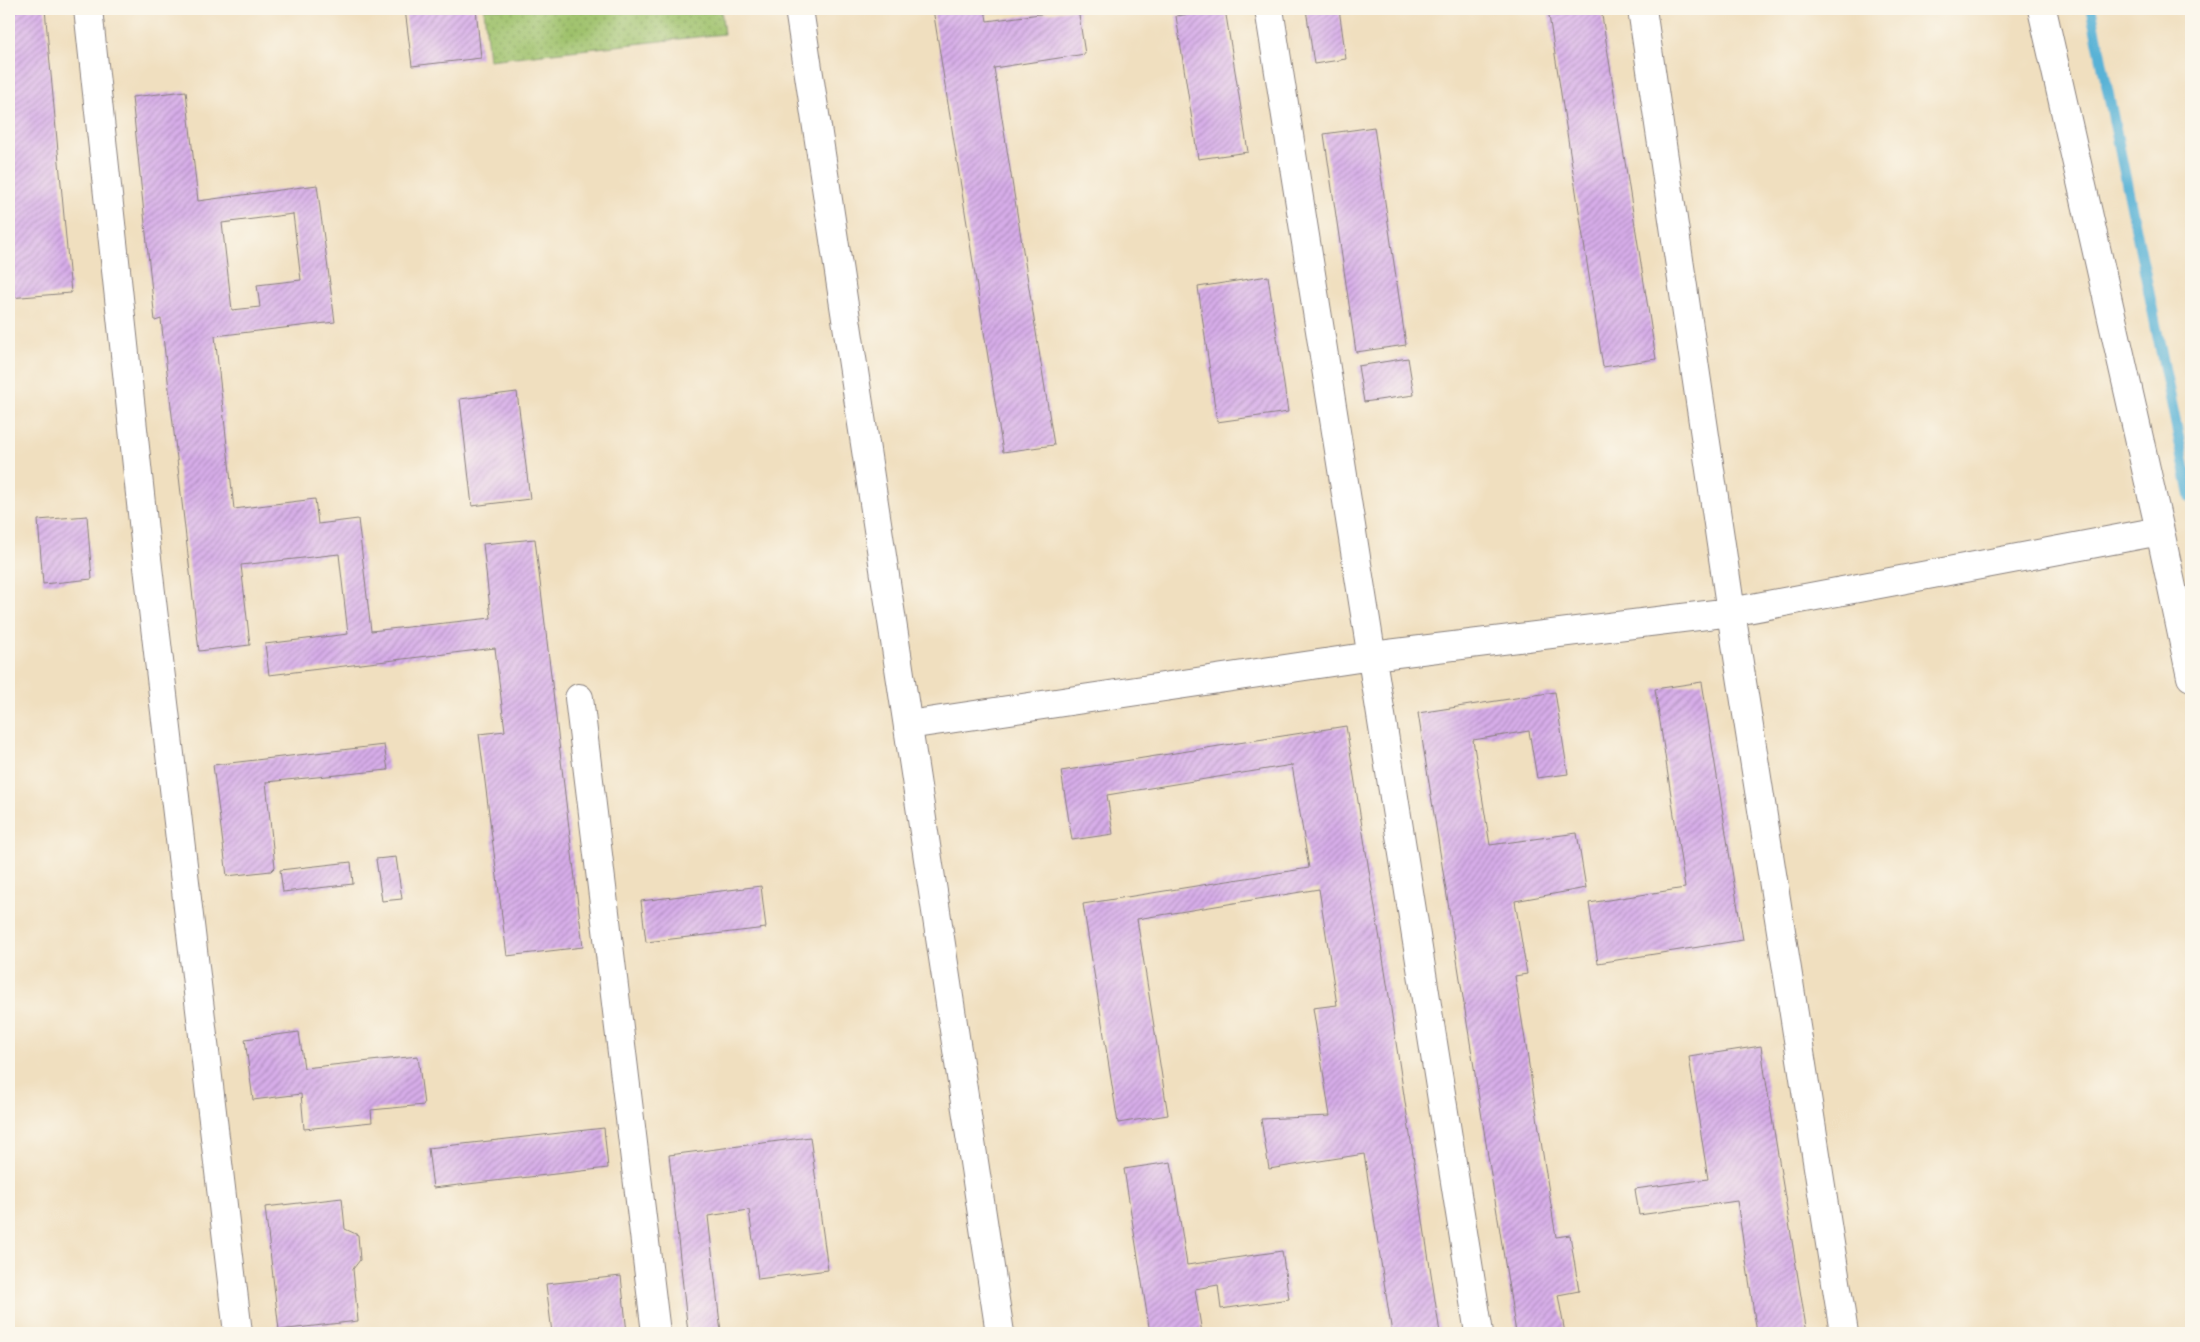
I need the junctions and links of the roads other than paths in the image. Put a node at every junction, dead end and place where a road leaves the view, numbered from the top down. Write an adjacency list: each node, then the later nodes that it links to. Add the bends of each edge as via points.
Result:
1 (88, 9): 12 (street, via 146,550)
2 (799, 9): 11 (street)
3 (1270, 9): 8 (street)
4 (1642, 9): 7 (street)
5 (2042, 9): 6 (street)
6 (2160, 531): 7 (street); 9 (street)
7 (1731, 612): 8 (street); 16 (street)
8 (1372, 656): 11 (street); 15 (street)
9 (2191, 677)
10 (578, 698): 13 (street)
11 (908, 725): 14 (street)
12 (238, 1333)
13 (656, 1333)
14 (1000, 1333)
15 (1480, 1333)
16 (1844, 1333)

